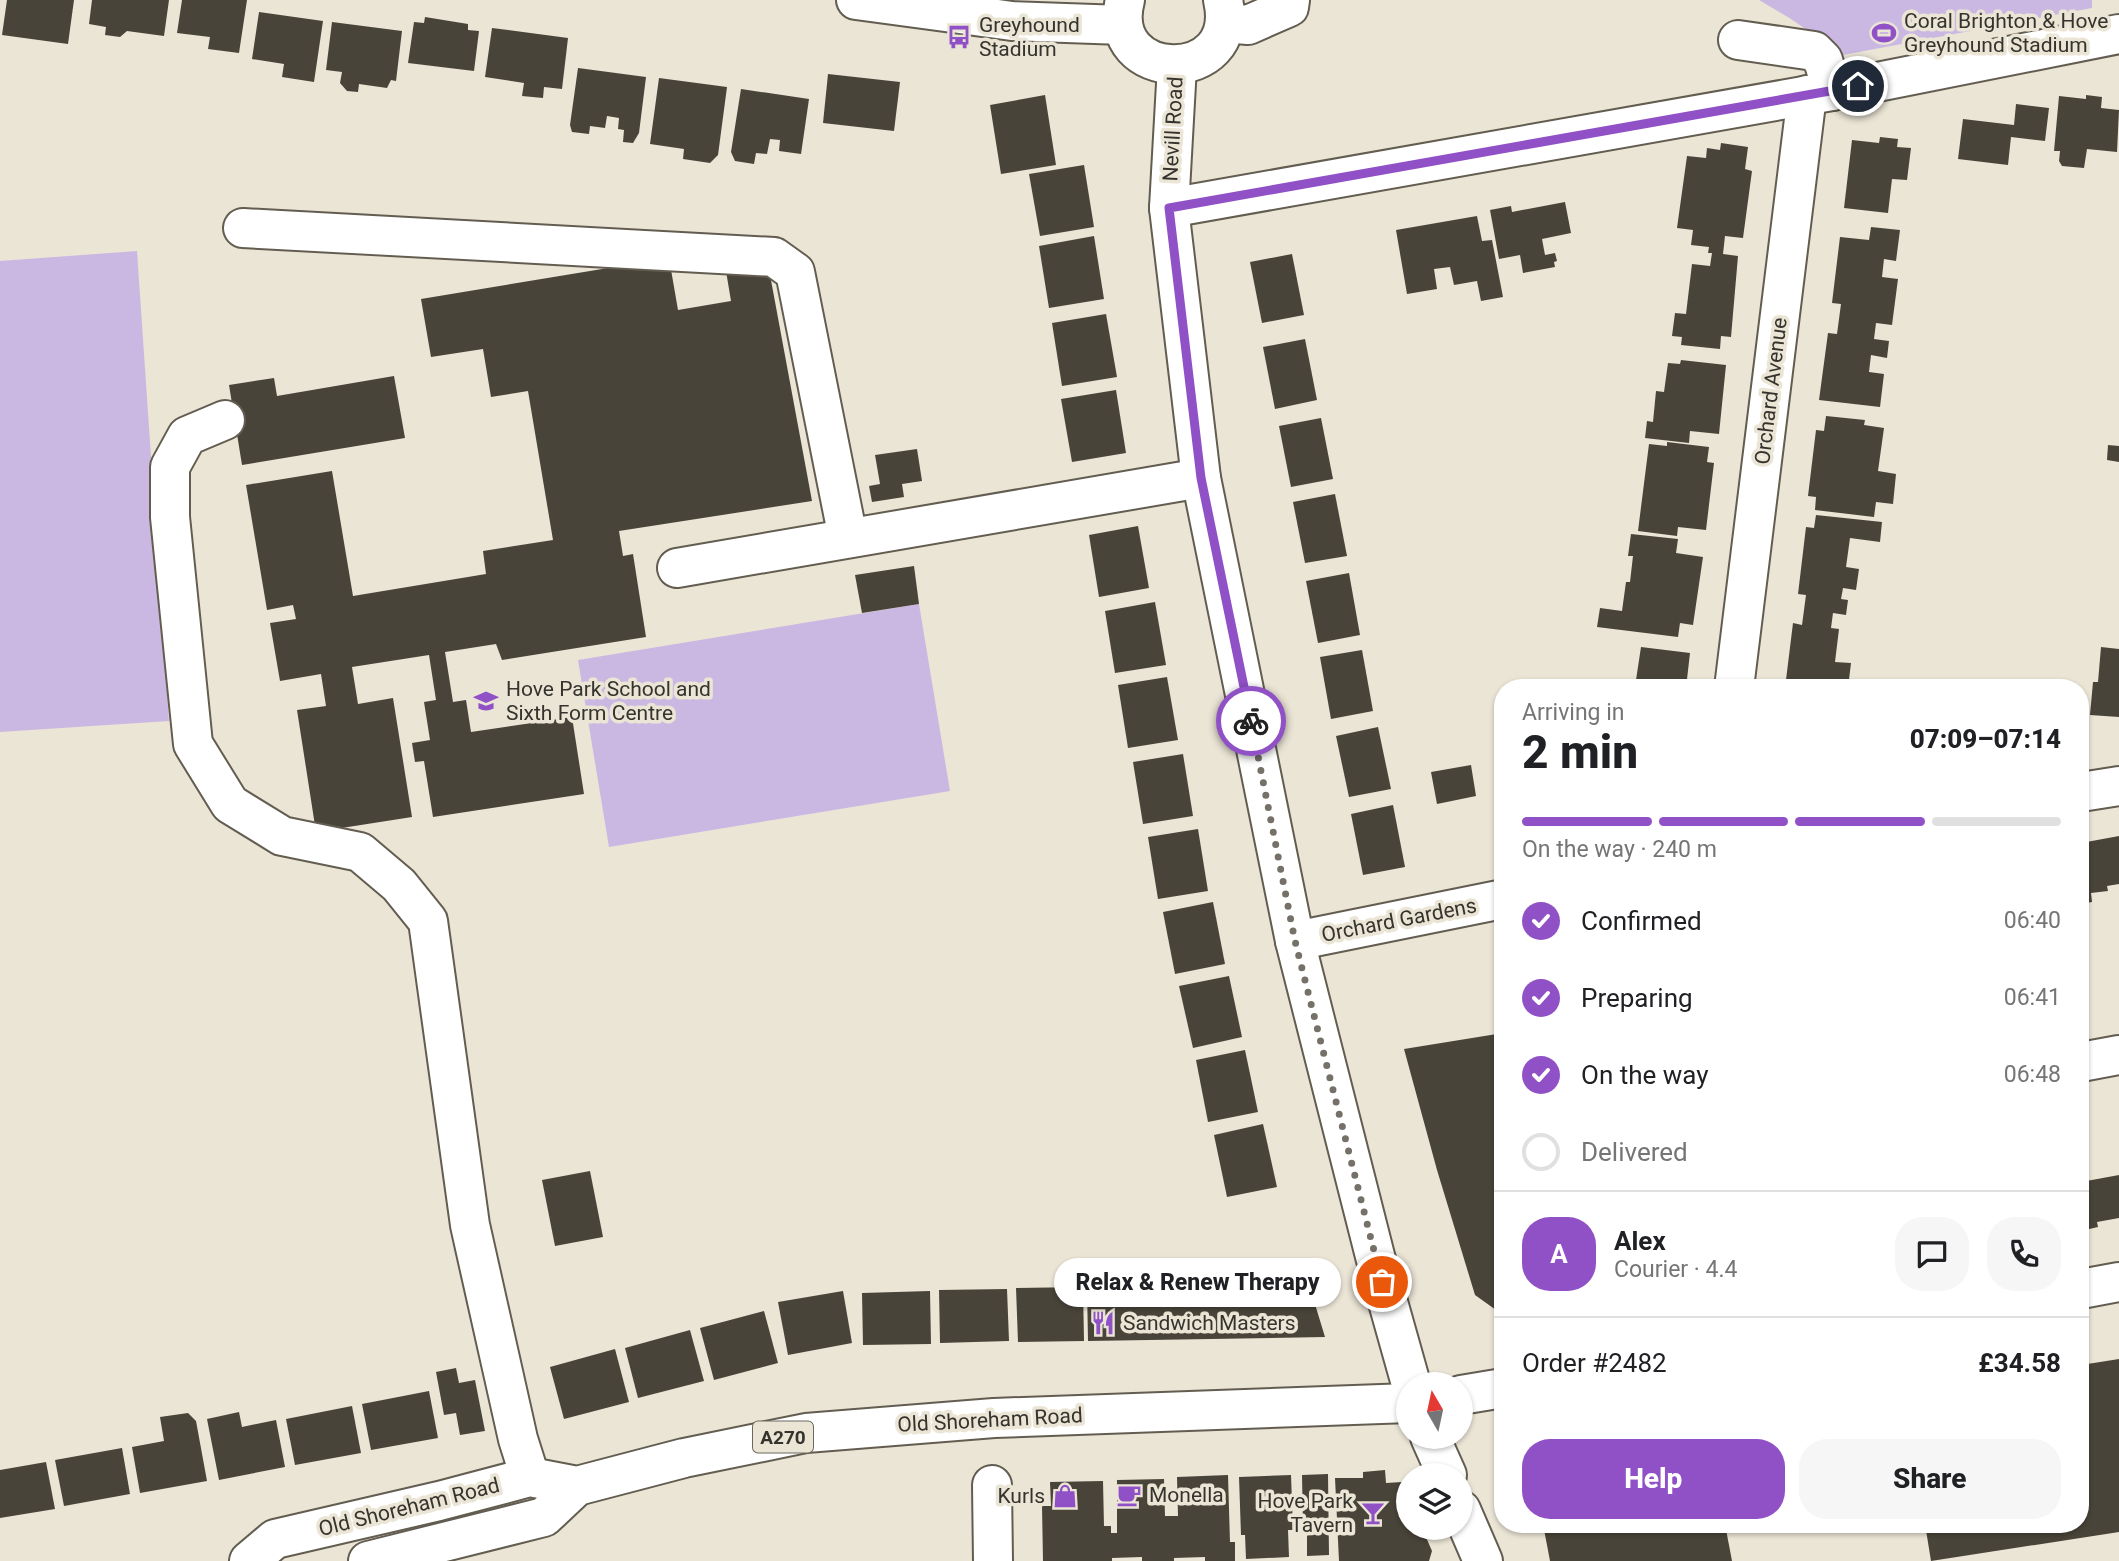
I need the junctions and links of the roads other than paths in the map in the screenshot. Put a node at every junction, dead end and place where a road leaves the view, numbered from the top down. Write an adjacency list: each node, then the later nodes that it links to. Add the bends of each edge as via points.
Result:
1 (856, 0): 4 (main road, via 1012,21)
2 (1290, 0): 3 (main road, via 1289,7 1248,25)
3 (1224, 11): 7 (main road, Nevill Road, via 1219,39 1209,53)
4 (1124, 12): 7 (main road, Nevill Road, via 1130,42 1142,55)
5 (2119, 34): 8 (main road)
6 (1738, 40): 8 (main road, via 1814,51 1823,60)
7 (1177, 66): 9 (main road, Nevill Road)
8 (1820, 93): 9 (main road); 15 (main road, Orchard Avenue)
9 (1169, 208): 12 (main road, Nevill Road)
10 (243, 228): 13 (main road, via 774,257 795,272)
11 (225, 420): 28 (main road, via 187,436 170,467 170,517 193,744 230,804 282,836 360,852 399,885 428,921 470,1225)
12 (1201, 478): 13 (main road); 19 (main road, Nevill Road)
13 (848, 538): 14 (main road)
14 (677, 568)
15 (1735, 679)
16 (2119, 786): 17 (main road)
17 (2089, 791)
18 (1494, 901): 19 (main road, Orchard Gardens)
19 (1295, 941): 24 (main road, Nevill Road)
20 (2119, 1055): 21 (main road)
21 (2089, 1061)
22 (2119, 1282): 23 (main road)
23 (2089, 1288)
24 (1408, 1372)
25 (1494, 1390): 26 (main road)
26 (1474, 1393)
27 (1396, 1403): 30 (main road, Old Shoreham Road / A270, via 994,1418 806,1433)
28 (530, 1477): 30 (main road, Old Shoreham Road / A270); 31 (main road, Old Shoreham Road / A270)
29 (992, 1485): 35 (main road)
30 (577, 1486): 34 (main road, Old Shoreham Road / A270, via 544,1517)
31 (369, 1518): 33 (main road, Old Shoreham Road / A270, via 275,1539); 34 (main road)
32 (1473, 1538): 36 (main road)
33 (249, 1561)
34 (372, 1561)
35 (993, 1561)
36 (1483, 1561)

